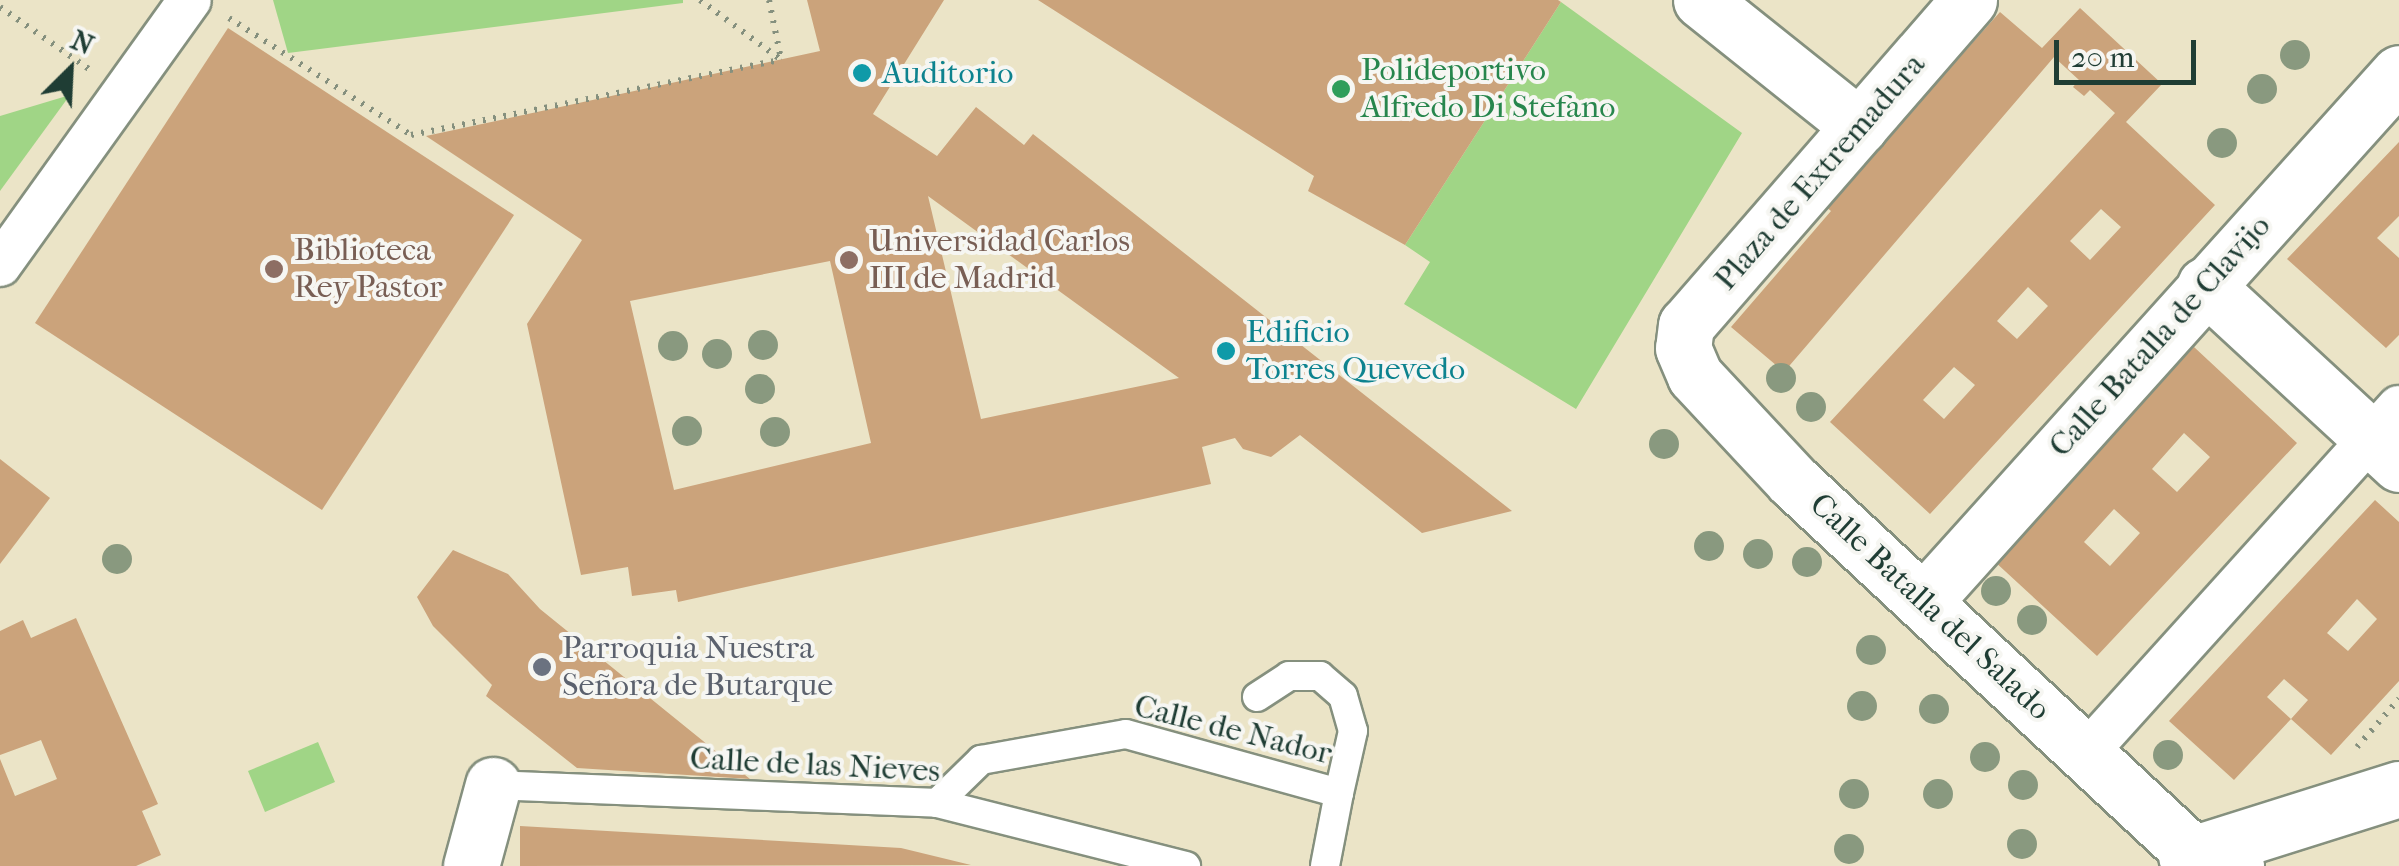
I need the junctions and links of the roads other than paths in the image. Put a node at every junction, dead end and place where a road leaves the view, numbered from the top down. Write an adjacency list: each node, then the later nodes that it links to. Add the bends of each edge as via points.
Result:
1 (1701, 0): 5 (street)
2 (1969, 0): 5 (street, Plaza de Extremadura)
3 (206, 7): 6 (street, via 124,92)
4 (2399, 73): 7 (street, Calle Batalla de Clavijo)
5 (1860, 127): 8 (street, Plaza de Extremadura, via 1686,325)
6 (0, 265)
7 (2205, 284): 9 (street); 10 (street, Calle Batalla de Clavijo)
8 (1684, 348): 10 (street, Calle Batalla del Salado, via 1694,376 1793,482)
9 (2389, 436): 12 (street)
10 (1924, 602): 12 (street, Calle Batalla del Salado)
11 (1257, 697): 15 (lane, via 1289,676 1320,676 1343,696 1353,731)
12 (2087, 752): 17 (street, Calle Batalla del Salado)
13 (494, 785): 16 (lane, Calle de las Nieves); 18 (street)
14 (2399, 789): 17 (street)
15 (1338, 792): 16 (lane, Calle de Nador, via 1126,734 981,760); 20 (lane, Calle de Nador)
16 (937, 804): 19 (lane, Calle de las Nieves)
17 (2198, 862)
18 (471, 866)
19 (1186, 866)
20 (1325, 866)

